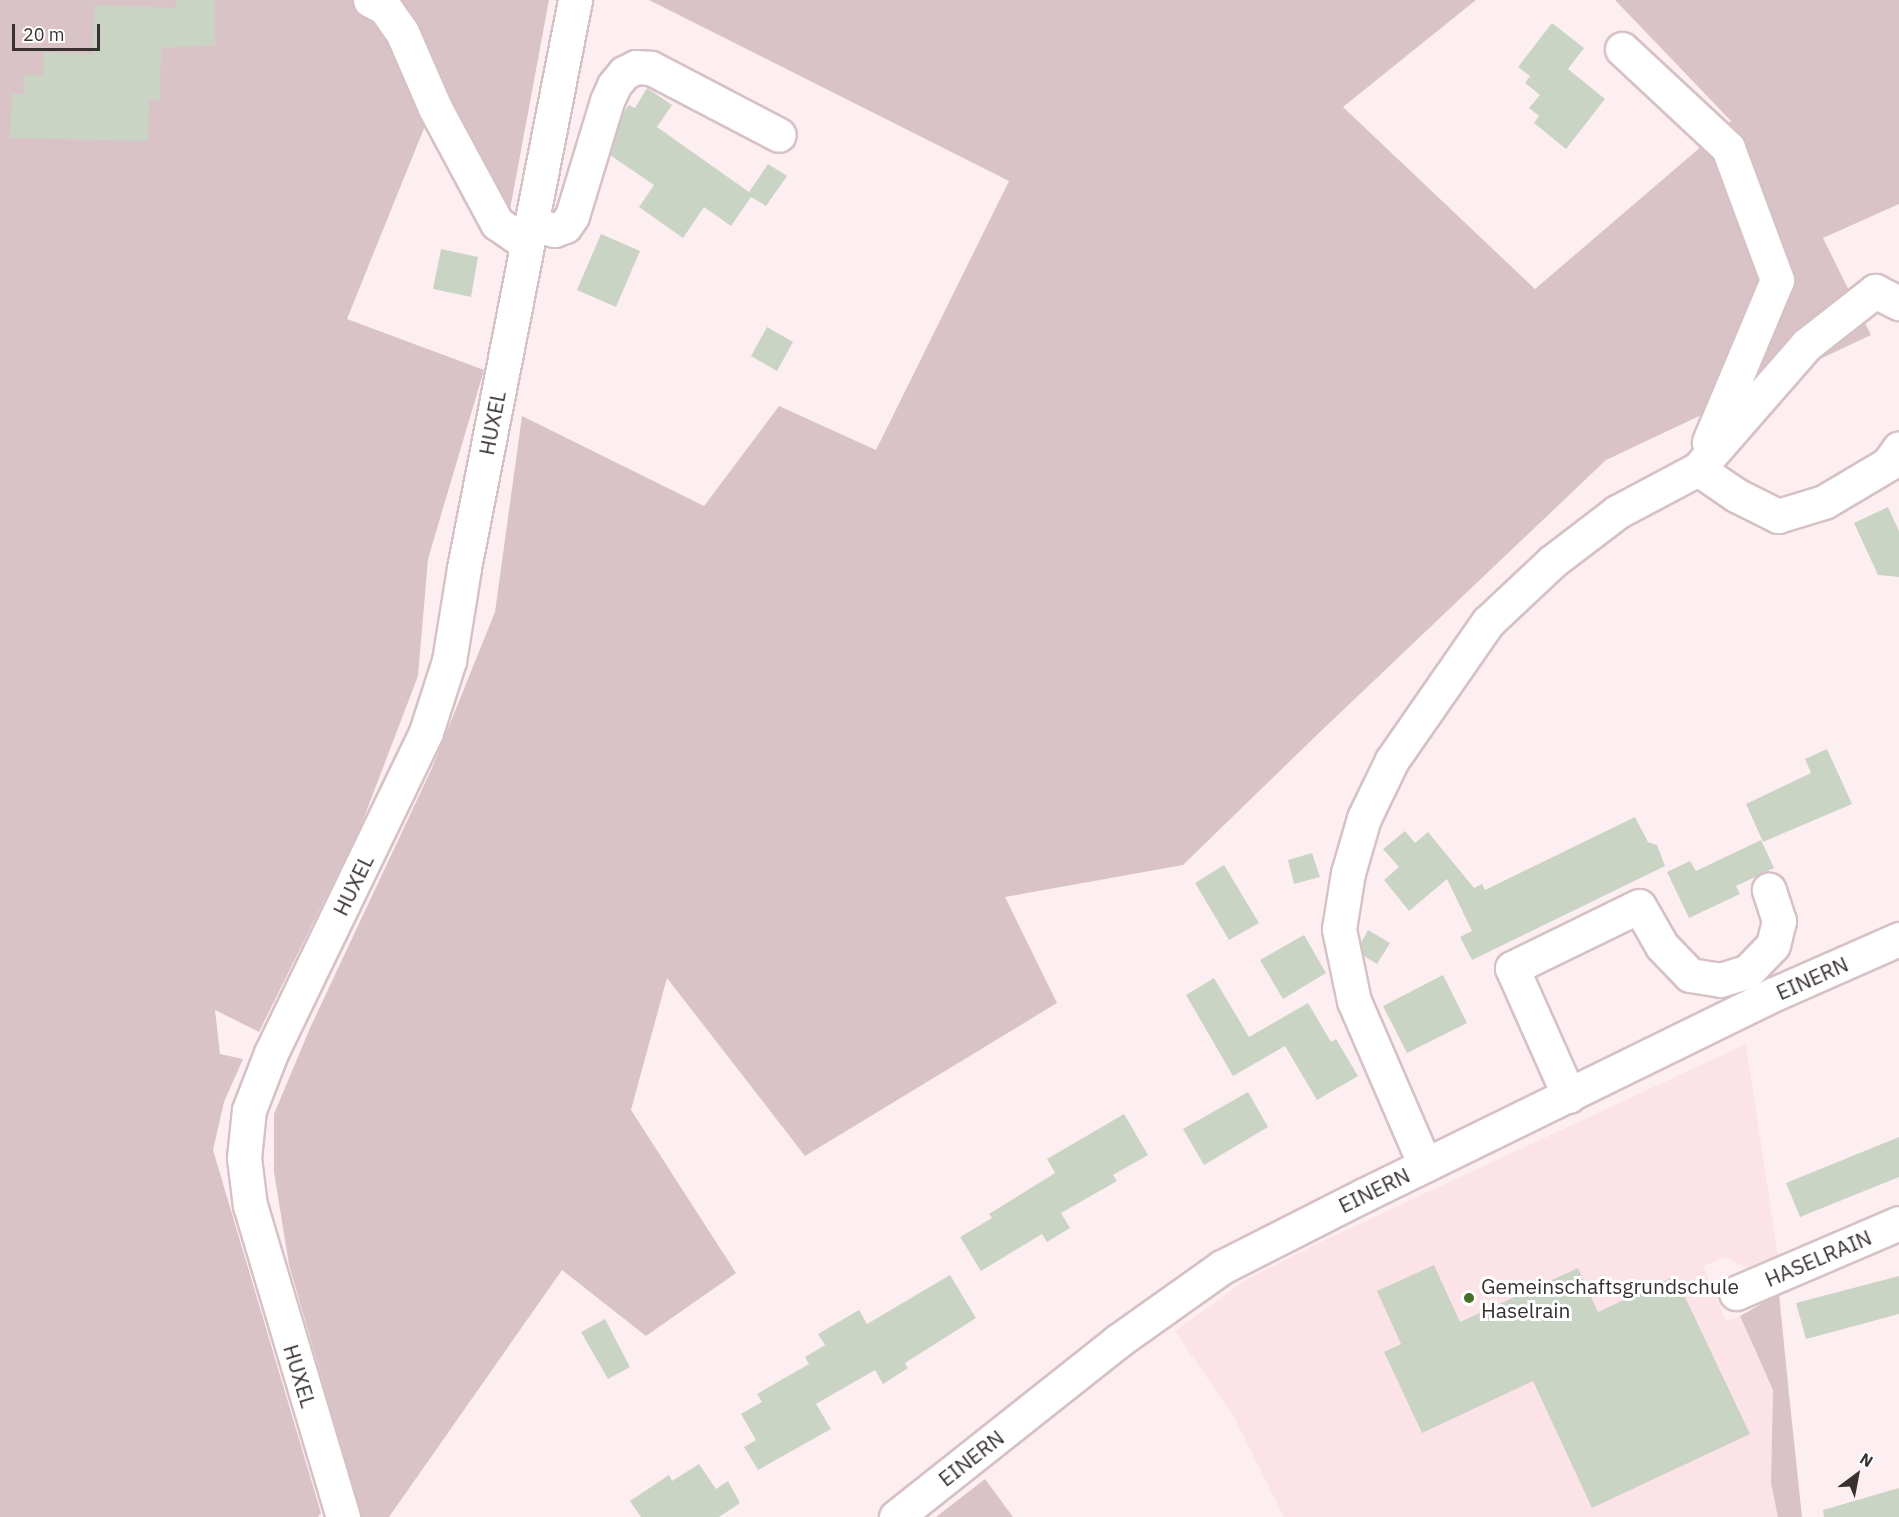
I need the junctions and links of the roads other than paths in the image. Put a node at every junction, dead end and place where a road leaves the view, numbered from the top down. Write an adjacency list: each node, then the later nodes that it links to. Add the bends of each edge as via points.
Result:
1 (370, 0): 5 (street, via 385,8 402,32 435,108 496,223)
2 (575, 0): 5 (street, HUXEL)
3 (1622, 49): 8 (street, via 1728,148 1777,280)
4 (778, 135): 5 (street, via 651,69 636,67 624,73 607,101 572,216 565,226)
5 (528, 234): 15 (street, HUXEL, via 449,661 426,732 271,1053 249,1110 244,1158 250,1206)
6 (1891, 289): 8 (street, via 1806,345)
7 (1899, 448): 8 (street, via 1888,464 1824,502 1779,516 1736,495)
8 (1698, 469): 12 (street, via 1617,512 1553,561 1488,622 1392,760 1364,818 1348,873 1339,929 1354,1000)
9 (1769, 890): 11 (street, via 1779,921 1773,945 1747,972 1738,975 1720,980 1690,975 1662,946 1640,906 1512,968)
10 (1899, 939): 11 (street, EINERN, via 1772,995)
11 (1569, 1096): 12 (street, EINERN)
12 (1425, 1165): 16 (street, EINERN, via 1222,1267 1118,1341)
13 (1899, 1223): 14 (street, HASELRAIN)
14 (1736, 1293)
15 (343, 1517)
16 (896, 1517)

